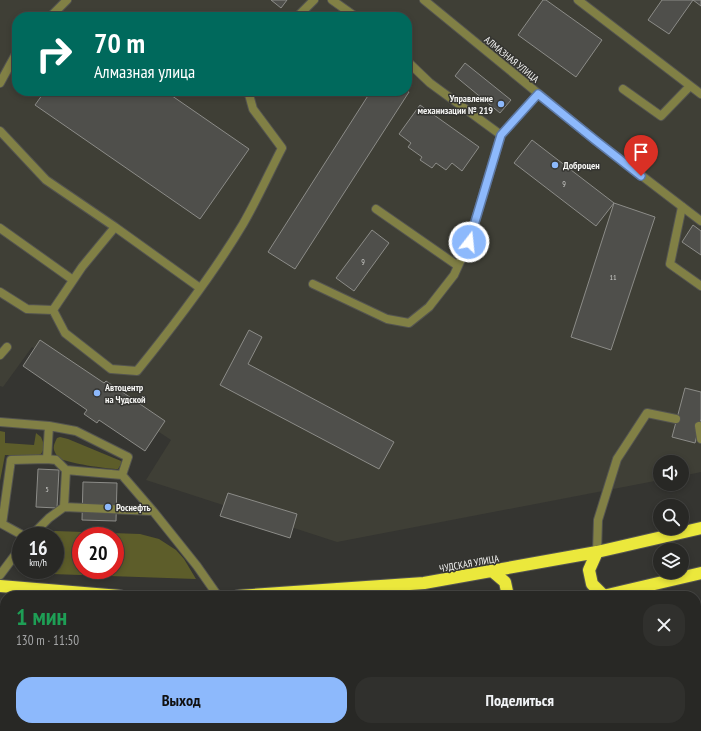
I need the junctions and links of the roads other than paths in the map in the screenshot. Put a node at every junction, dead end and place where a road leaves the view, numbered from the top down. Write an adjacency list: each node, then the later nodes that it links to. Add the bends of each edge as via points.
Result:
1 (67, 0): 6 (street)
2 (314, 0): 7 (street)
3 (332, 0): 8 (street)
4 (424, 0): 14 (street, АЛМАЗНАЯ УЛИЦА)
5 (578, 0): 12 (street)
6 (55, 12)
7 (302, 12)
8 (349, 12)
9 (12, 61): 11 (street)
10 (412, 66): 18 (street, via 430,83)
11 (0, 83)
12 (690, 86): 13 (street, via 661,116); 15 (street)
13 (623, 89)
14 (538, 94): 18 (street); 19 (street, АЛМАЗНАЯ УЛИЦА)
15 (701, 94)
16 (249, 96): 28 (street, via 253,110 282,148 243,224)
17 (0, 131): 22 (street, via 46,180)
18 (501, 135): 24 (street, via 469,242)
19 (682, 207): 21 (street, АЛМАЗНАЯ УЛИЦА); 27 (street, via 670,264)
20 (376, 209): 24 (street)
21 (701, 221)
22 (115, 227): 25 (street); 28 (street)
23 (0, 228): 25 (street)
24 (458, 266): 26 (street, via 429,307 409,323 387,319)
25 (73, 280): 30 (street)
26 (313, 284)
27 (701, 286)
28 (200, 288): 30 (street, via 137,371 111,369 65,333)
29 (0, 292): 30 (street, via 27,309)
30 (53, 310)
31 (7, 347): 32 (street)
32 (0, 356)
33 (676, 419): 46 (street, via 647,413 617,459 598,520)
34 (0, 422): 35 (street)
35 (49, 426): 38 (street); 40 (street, via 76,431 128,457)
36 (699, 426): 37 (street)
37 (701, 439)
38 (47, 459): 39 (street, via 56,460); 45 (street, via 11,460 2,524)
39 (66, 470): 40 (street); 41 (street)
40 (122, 475): 42 (street)
41 (64, 507): 42 (street); 43 (street)
42 (153, 511): 53 (street)
43 (40, 527)
44 (701, 528): 46 (highway, ЧУДСКАЯ УЛИЦА)
45 (12, 529)
46 (597, 552): 48 (highway, ЧУДСКАЯ УЛИЦА); 56 (highway, via 589,570 592,584)
47 (12, 559): 50 (street)
48 (492, 571): 54 (highway, ЧУДСКАЯ УЛИЦА, via 424,583); 55 (highway, via 505,582)
49 (701, 572): 57 (highway)
50 (0, 575)
51 (0, 586): 52 (highway)
52 (60, 591)
53 (214, 591)
54 (310, 591)
55 (507, 591)
56 (598, 591)
57 (623, 591)

